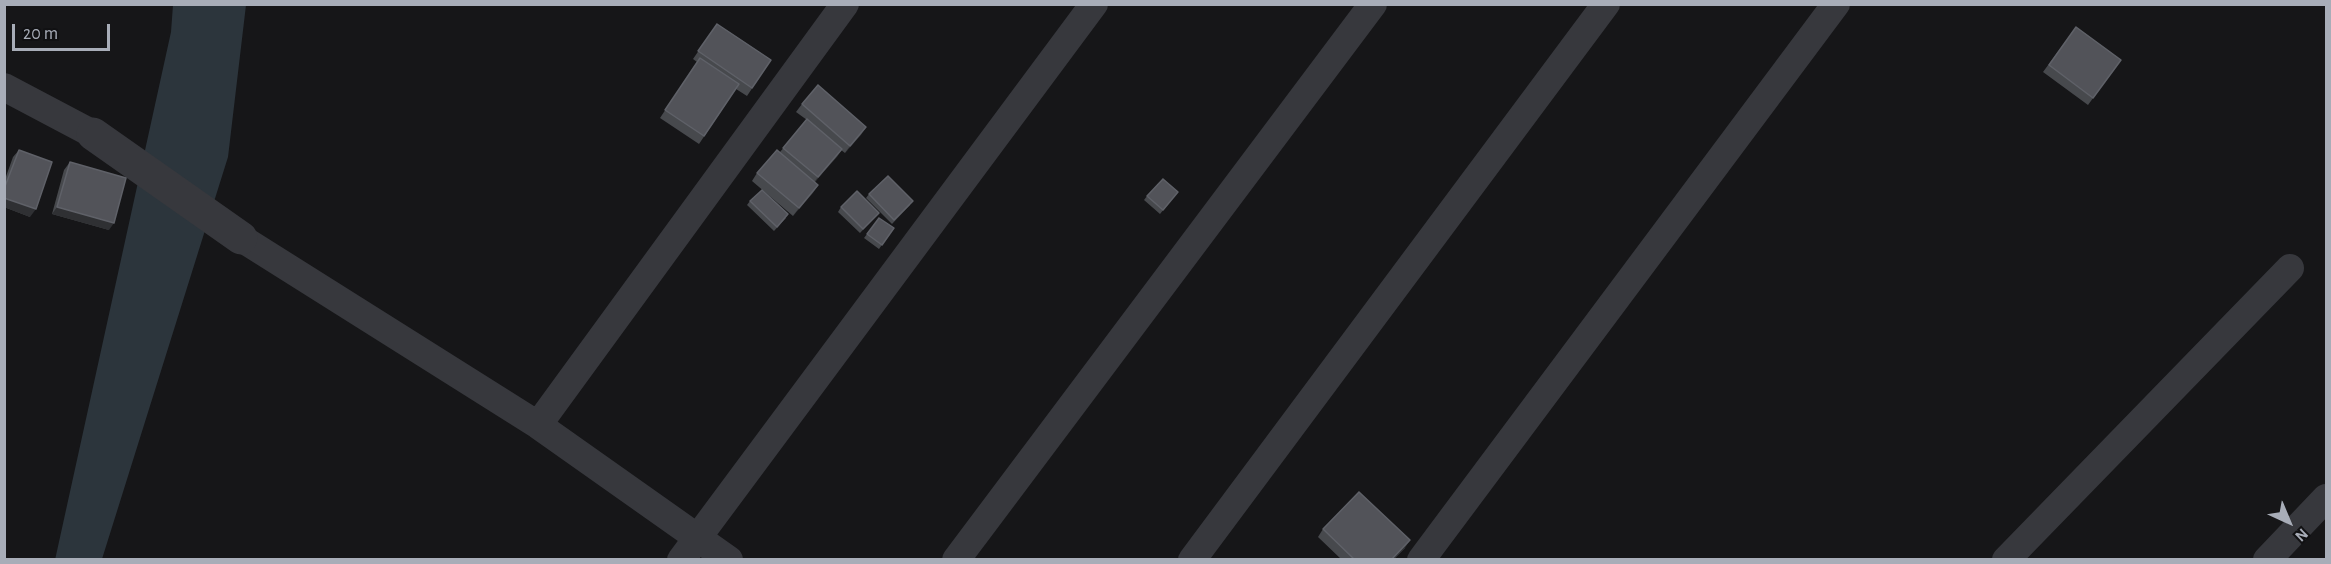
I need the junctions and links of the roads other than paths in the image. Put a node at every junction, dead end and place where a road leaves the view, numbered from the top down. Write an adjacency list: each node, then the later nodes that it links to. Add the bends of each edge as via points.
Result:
1 (845, 4): 10 (street)
2 (1094, 4): 12 (street)
3 (1373, 4): 14 (street)
4 (1606, 4): 15 (street)
5 (1836, 4): 16 (street)
6 (4, 87): 7 (street)
7 (93, 134): 8 (street)
8 (241, 238): 10 (street)
9 (2290, 268): 17 (street)
10 (538, 425): 12 (street)
11 (2326, 498): 18 (street)
12 (689, 548): 13 (street)
13 (729, 560)
14 (956, 560)
15 (1192, 560)
16 (1421, 560)
17 (2006, 560)
18 (2267, 560)

